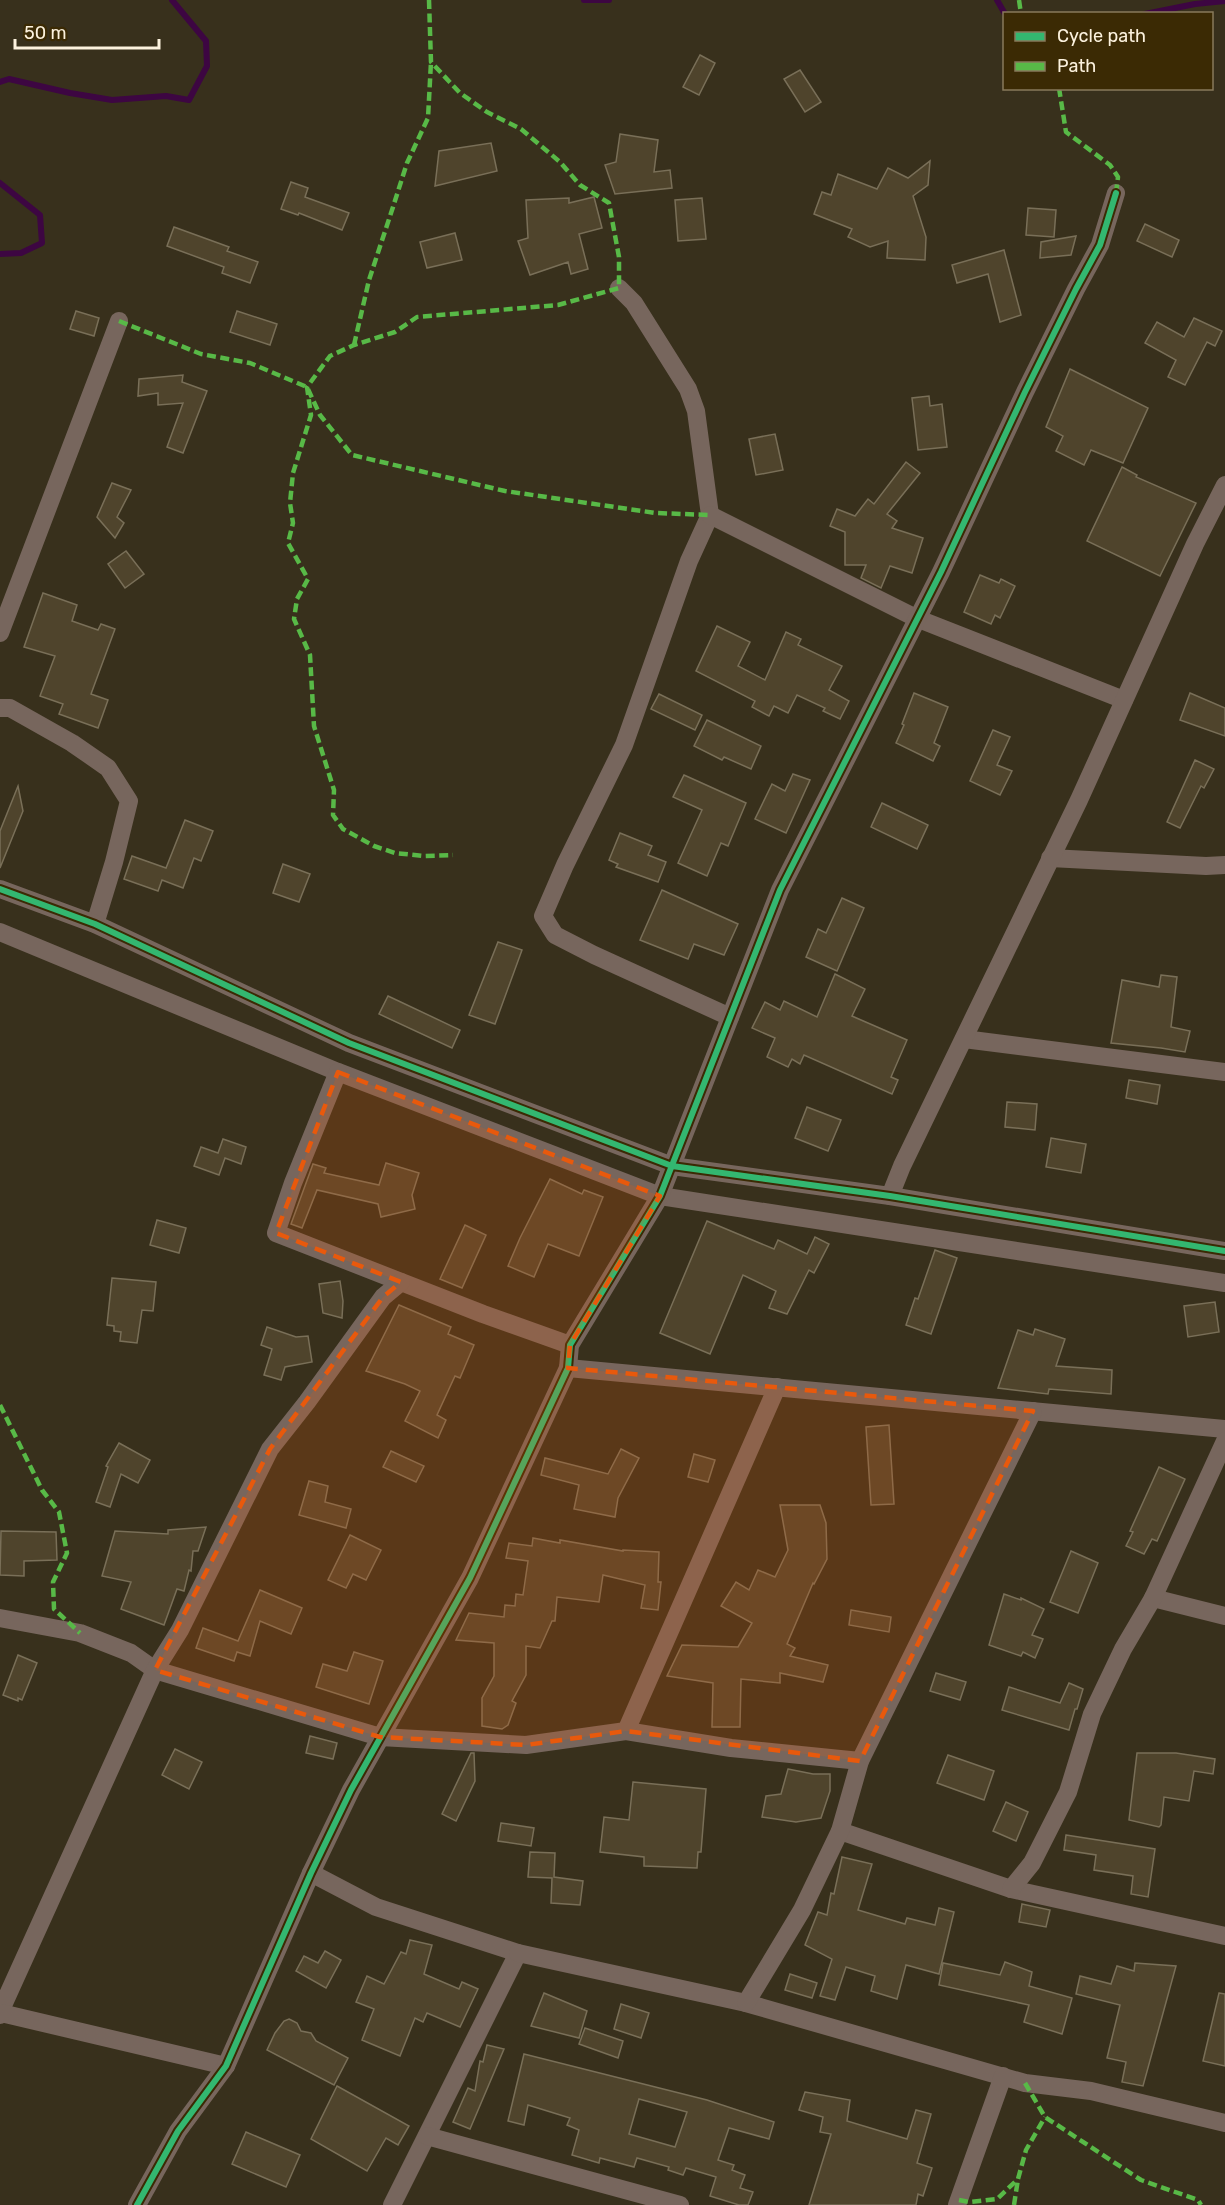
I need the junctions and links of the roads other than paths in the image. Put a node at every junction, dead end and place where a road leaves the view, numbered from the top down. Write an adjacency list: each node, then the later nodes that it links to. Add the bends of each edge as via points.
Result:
1 (1116, 193): 6 (street, via 1100,245)
2 (619, 288): 5 (street, via 634,303 688,389 696,411)
3 (119, 321): 7 (street)
4 (1225, 485): 8 (street)
5 (710, 515): 6 (street); 15 (street, via 689,561 624,745 543,916 555,935)
6 (916, 618): 8 (street); 15 (street, via 780,890)
7 (0, 633)
8 (1124, 700): 10 (street)
9 (0, 708): 13 (street, via 21,714 108,768 129,801)
10 (1050, 858): 11 (street); 16 (street)
11 (1225, 865)
12 (0, 889): 13 (street)
13 (95, 924): 19 (street, via 349,1043)
14 (0, 932): 17 (street)
15 (730, 1017): 19 (street)
16 (964, 1039): 18 (street); 21 (street)
17 (338, 1072): 20 (street); 23 (street, via 276,1233)
18 (1225, 1072)
19 (672, 1166): 20 (street); 21 (street)
20 (660, 1196): 24 (street); 25 (street)
21 (890, 1196): 22 (street)
22 (1225, 1251)
23 (401, 1282): 25 (street); 34 (street, via 383,1297 270,1449 180,1630)
24 (1225, 1283)
25 (570, 1345): 26 (street)
26 (568, 1368): 27 (street); 36 (street, via 470,1578)
27 (777, 1387): 28 (street); 35 (street)
28 (1033, 1411): 29 (street); 37 (street)
29 (1225, 1429)
30 (1225, 1441): 31 (street)
31 (1153, 1598): 32 (street); 40 (street, via 1092,1714 1068,1792 1032,1863)
32 (1225, 1616)
33 (0, 1618): 34 (street, via 80,1633 131,1653)
34 (155, 1671): 36 (street); 44 (street)
35 (626, 1731): 36 (street, via 526,1745); 37 (street, via 731,1748)
36 (380, 1737): 39 (street)
37 (860, 1761): 38 (street)
38 (840, 1831): 40 (street); 43 (street, via 802,1910)
39 (311, 1873): 42 (street, via 376,1907); 45 (street)
40 (1011, 1888): 41 (street)
41 (1225, 1936)
42 (518, 1953): 43 (street); 48 (street)
43 (746, 2003): 46 (street)
44 (0, 2013): 45 (street)
45 (226, 2066): 49 (street, via 178,2131)
46 (1002, 2076): 47 (street, via 1025,2083 1091,2091); 52 (street)
47 (1225, 2123)
48 (427, 2136): 50 (street); 51 (street)
49 (137, 2205)
50 (392, 2205)
51 (680, 2205)
52 (957, 2205)

